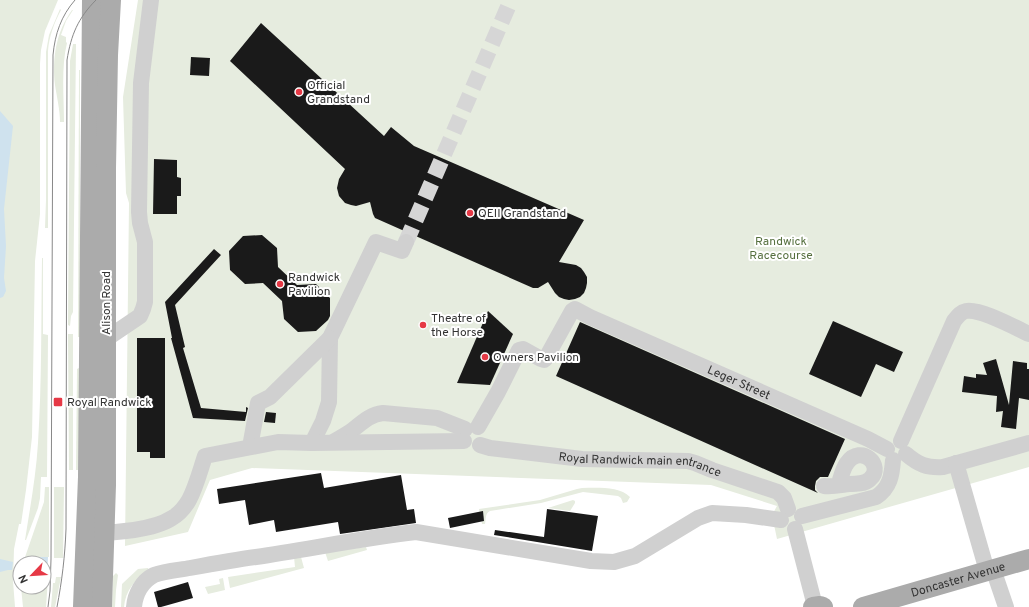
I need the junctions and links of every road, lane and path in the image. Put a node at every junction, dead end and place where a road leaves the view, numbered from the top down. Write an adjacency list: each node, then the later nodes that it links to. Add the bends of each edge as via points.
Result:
1 (84, 0): 5 (main road, via 84,34)
2 (92, 0): 5 (main road, Alison Road)
3 (111, 0): 9 (main road, Alison Road, via 107,110)
4 (151, 0): 9 (street, via 141,91 139,212 146,247 145,302 140,316)
5 (91, 66): 21 (main road, Alison Road, via 89,346)
6 (406, 242): 8 (street, via 402,251 376,242)
7 (1029, 334): 15 (street, via 981,312 966,311 959,314)
8 (330, 338): 11 (street, via 329,402); 14 (street, via 270,397 258,403)
9 (106, 339): 21 (main road, Alison Road, via 106,485)
10 (469, 432): 12 (street); 12 (street, via 437,418 383,413 367,418); 15 (street, Leger Street, via 498,392 519,350 523,349 544,360 572,310 577,310); 19 (street, Royal Randwick main entrance, via 481,429 484,439 480,445 490,448 582,459 688,461 778,492 784,498)
11 (312, 443): 12 (street); 14 (street, via 278,442)
12 (331, 443)
13 (1029, 443): 16 (street, Leger Street)
14 (250, 447): 21 (street, via 205,456 189,500 173,518 129,531)
15 (897, 451): 16 (street, Leger Street, via 922,465 943,467); 18 (street, via 890,480 882,493)
16 (956, 464): 23 (street)
17 (832, 485): 18 (street)
18 (834, 508): 20 (street)
19 (785, 514): 20 (street, via 783,526 786,528 792,530); 26 (street, via 712,513 698,518 635,556 614,562 591,561 416,532 392,535 154,576 139,588)
20 (799, 523): 27 (street)
21 (95, 533): 24 (main road, Alison Road); 25 (main road, Alison Road)
22 (1029, 559): 23 (main road, Doncaster Avenue)
23 (990, 570): 28 (main road, Doncaster Avenue); 29 (street)
24 (84, 607)
25 (102, 607)
26 (134, 607)
27 (817, 607)
28 (864, 607)
29 (1006, 607)

